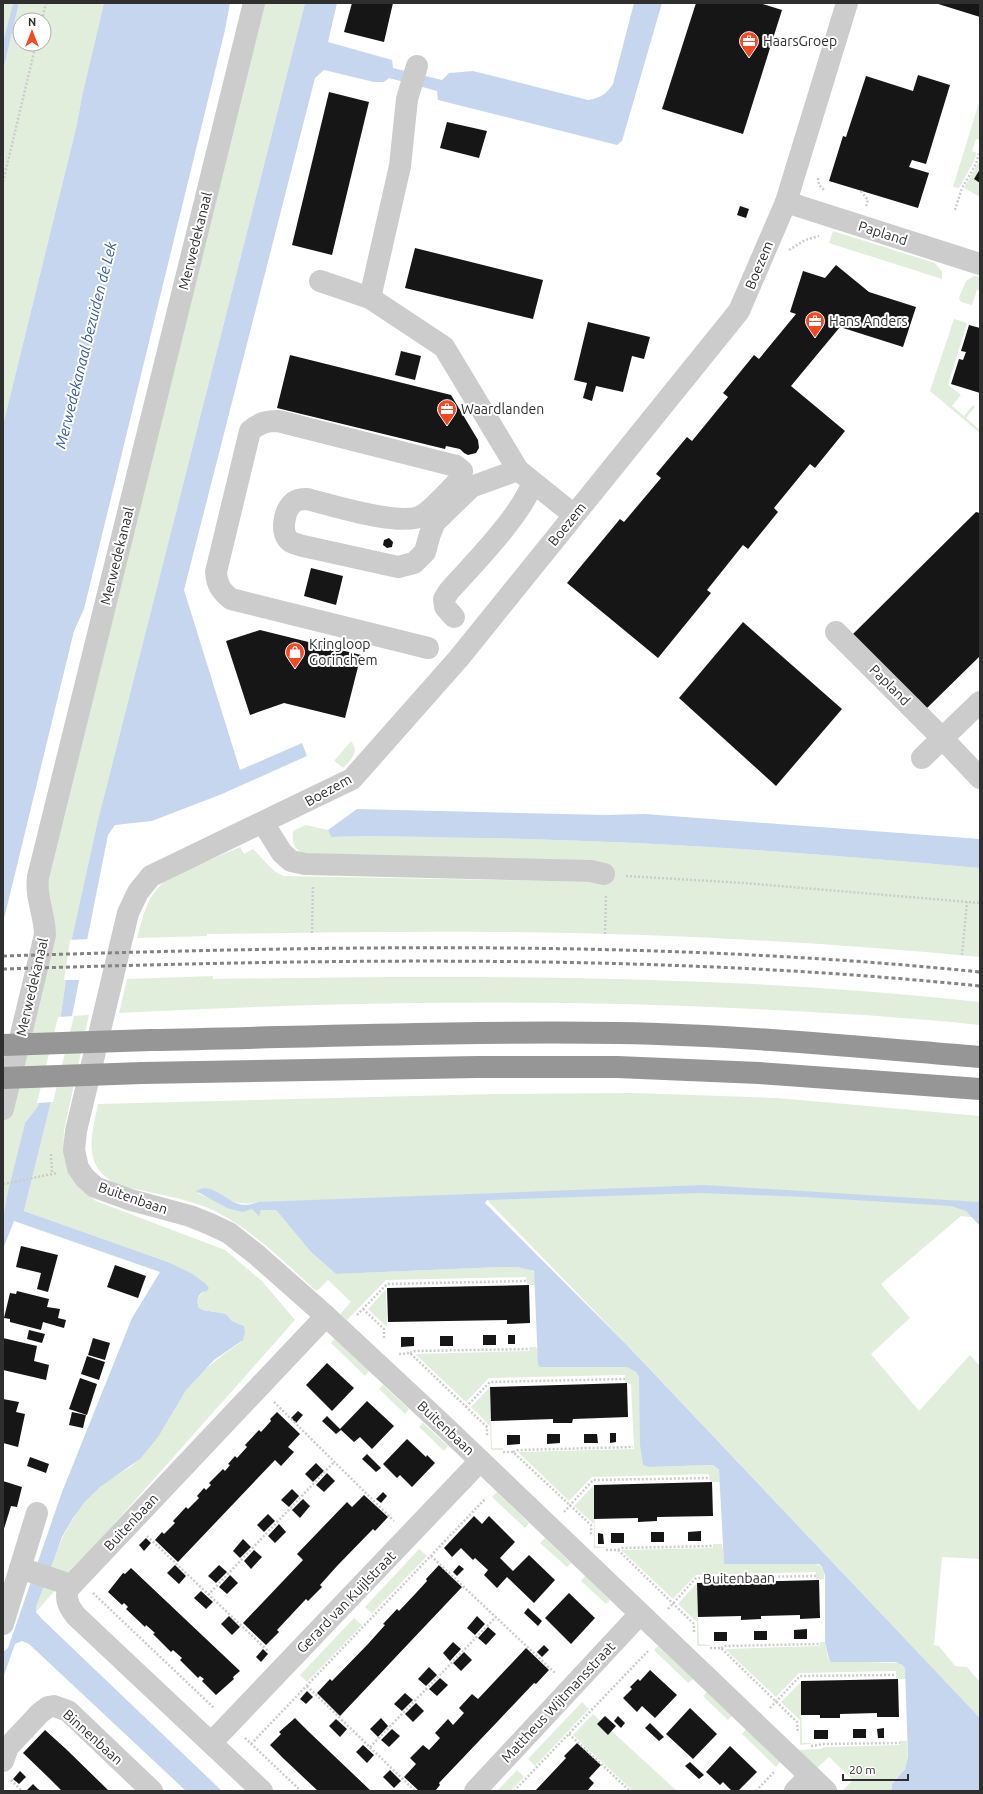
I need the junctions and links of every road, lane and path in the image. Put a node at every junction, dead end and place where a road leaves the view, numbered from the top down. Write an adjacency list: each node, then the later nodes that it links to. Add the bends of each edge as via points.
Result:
1 (254, 3): 37 (street, Merwedekanaal, via 38,876 37,894 45,935)
2 (847, 3): 8 (street, Boezem)
3 (34, 52): 6 (path)
4 (417, 66): 13 (street, via 407,99 400,166)
5 (980, 150): 9 (path)
6 (3, 182)
7 (861, 191): 10 (path, via 868,200)
8 (786, 202): 11 (street, Papland); 15 (street, Boezem, via 739,312)
9 (955, 210)
10 (864, 212)
11 (980, 264)
12 (320, 281): 13 (street)
13 (370, 298): 14 (street, via 444,347)
14 (525, 476): 15 (street); 16 (street, via 528,496 444,599 445,607); 18 (street, via 471,487 435,522 425,552 414,563 398,567 291,541 285,533 289,507 296,500 307,499 391,519 408,519 423,515 461,479 462,471 456,466 278,421 258,424 250,431 216,572 221,591 231,599)
15 (574, 515): 23 (street, Boezem, via 459,658 352,780)
16 (454, 617)
17 (836, 632): 20 (street, Papland)
18 (428, 648)
19 (980, 702): 20 (street)
20 (943, 739): 21 (street); 22 (street, Papland)
21 (922, 758)
22 (980, 778)
23 (263, 823): 24 (street, via 282,853 291,861 305,864 591,871); 29 (street, Boezem, via 151,876 138,892)
24 (604, 874): 27 (path)
25 (312, 889): 30 (path)
26 (606, 898): 31 (path)
27 (967, 902): 28 (path); 32 (path)
28 (980, 903)
29 (128, 913): 42 (street, Buitenbaan, via 76,1131 74,1150 78,1168 95,1187 190,1216 229,1233)
30 (312, 933)
31 (605, 934)
32 (962, 955)
33 (3, 1045): 34 (highway, bridge, via 475,1033 619,1033 770,1039)
34 (980, 1057)
35 (3, 1078): 36 (highway, bridge, via 470,1067 617,1067 760,1073)
36 (980, 1089)
37 (3, 1109)
38 (38, 1177): 39 (path)
39 (3, 1184)
40 (527, 1281): 41 (path, via 387,1284)
41 (363, 1309): 42 (path); 43 (path, via 384,1329)
42 (334, 1323): 54 (street, Buitenbaan); 60 (street, Buitenbaan)
43 (384, 1341)
44 (530, 1349): 45 (path)
45 (410, 1353): 46 (path); 49 (path, Buitenbaan)
46 (398, 1354)
47 (625, 1379): 49 (path, Buitenbaan, via 490,1382)
48 (272, 1401): 55 (path)
49 (466, 1407): 50 (path, Buitenbaan, via 487,1427)
50 (488, 1439)
51 (634, 1447): 53 (path)
52 (500, 1452): 53 (path)
53 (513, 1452): 58 (path)
54 (480, 1461): 62 (street, Buitenbaan); 86 (street, Gerard van Kuijlstraat)
55 (334, 1462): 61 (path); 71 (path)
56 (710, 1478): 58 (path, via 593,1480)
57 (486, 1498): 67 (path)
58 (570, 1505): 62 (path); 63 (path, via 591,1525)
59 (37, 1513): 68 (street)
60 (132, 1522): 70 (street, Buitenbaan); 71 (path)
61 (396, 1523)
62 (549, 1527): 74 (street, Buitenbaan)
63 (591, 1538)
64 (714, 1546): 66 (path)
65 (605, 1550): 66 (path)
66 (618, 1550): 72 (path)
67 (431, 1556): 73 (path); 84 (path)
68 (24, 1569): 70 (street); 75 (street)
69 (816, 1576): 72 (path, Buitenbaan, via 696,1578)
70 (67, 1582): 86 (path); 89 (street, via 69,1608 76,1616)
71 (208, 1595): 81 (path)
72 (673, 1603): 74 (path, Buitenbaan); 76 (path, via 694,1624)
73 (496, 1617): 83 (path); 92 (path)
74 (646, 1620): 87 (street, Buitenbaan); 100 (street, Mattheus Wijtmansstraat)
75 (3, 1624)
76 (694, 1636)
77 (820, 1644): 79 (path)
78 (708, 1648): 79 (path)
79 (721, 1648): 85 (path)
80 (648, 1650): 88 (path)
81 (271, 1655)
82 (896, 1675): 85 (path, via 800,1676)
83 (559, 1676)
84 (307, 1686): 91 (path); 92 (path)
85 (776, 1702): 87 (path); 93 (path, via 797,1722)
86 (230, 1723): 89 (street, Gerard van Kuijlstraat); 91 (path)
87 (755, 1724): 93 (street, Buitenbaan)
88 (569, 1734): 101 (path); 102 (path)
89 (211, 1743): 97 (street)
90 (900, 1743): 93 (path)
91 (252, 1744): 98 (path)
92 (370, 1747): 99 (path)
93 (794, 1751): 95 (street, Buitenbaan); 103 (path)
94 (3, 1760): 96 (street, Binnenbaan, via 8,1747 40,1713 48,1707 60,1707 68,1711)
95 (803, 1783): 104 (street, Buitenbaan)
96 (152, 1791)
97 (262, 1791)
98 (302, 1791)
99 (415, 1791)
100 (475, 1791)
101 (514, 1791)
102 (630, 1791)
103 (756, 1791)
104 (826, 1791)

